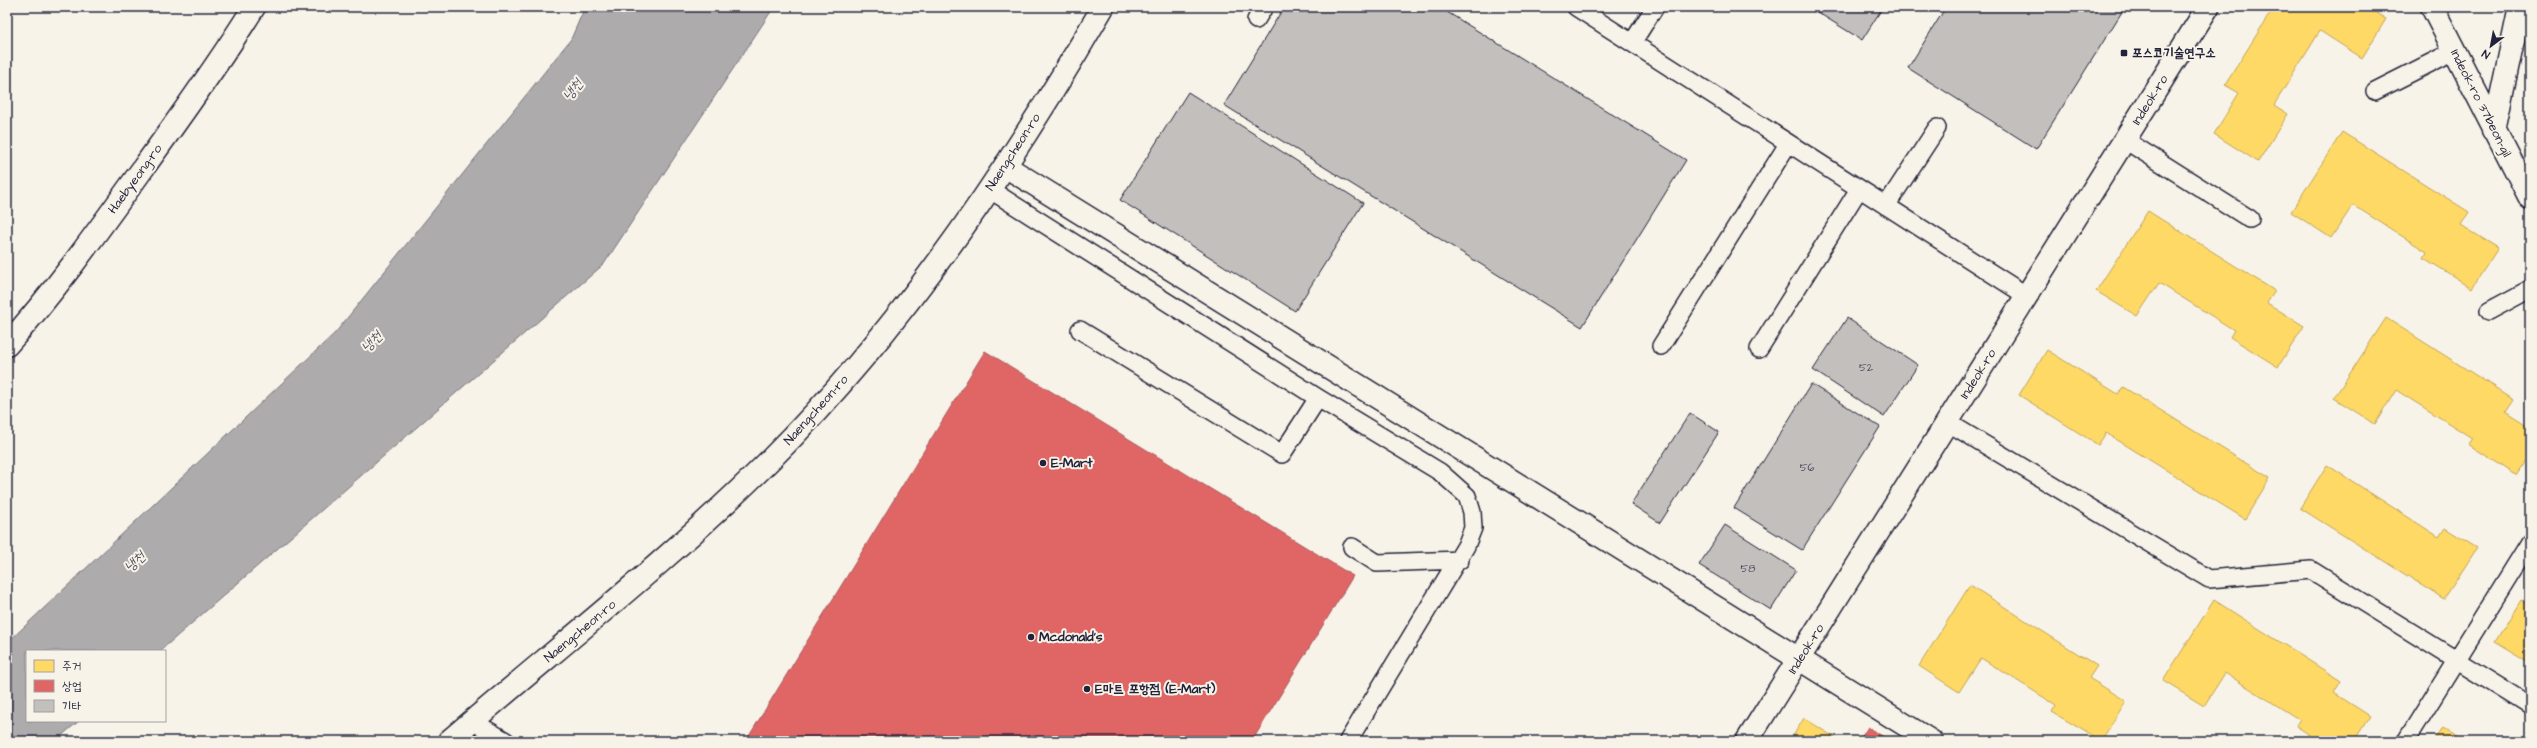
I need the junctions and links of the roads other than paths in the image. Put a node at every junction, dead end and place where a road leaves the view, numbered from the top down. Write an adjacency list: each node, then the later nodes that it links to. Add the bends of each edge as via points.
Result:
1 (254, 7): 25 (street, Haebyeong-ro, via 232,43 107,218)
2 (1103, 7): 15 (street, Naengcheon-ro)
3 (1576, 7): 8 (lane)
4 (1655, 7): 8 (lane)
5 (2208, 7): 13 (street, Indeok-ro)
6 (2432, 7): 9 (street, Indeok-ro 37beon-gil)
7 (2520, 7): 12 (street)
8 (1632, 43): 14 (lane)
9 (2454, 51): 10 (lane); 12 (street, Indeok-ro 37beon-gil)
10 (2375, 91)
11 (1937, 128): 19 (lane)
12 (2494, 130): 18 (street, Indeok-ro 37beon-gil)
13 (2125, 140): 20 (lane); 22 (street, Indeok-ro)
14 (1788, 144): 17 (lane); 26 (lane)
15 (1005, 166): 16 (street, Naengcheon-ro); 33 (street)
16 (989, 189): 28 (lane); 36 (street, Naengcheon-ro, via 875,342 823,404 772,458 656,565)
17 (1859, 189): 19 (lane); 27 (lane)
18 (2530, 198)
19 (1886, 206): 22 (lane)
20 (2250, 219)
21 (2530, 289): 23 (lane)
22 (2027, 296): 29 (street, Indeok-ro)
23 (2489, 311)
24 (1080, 330): 28 (lane, via 1282,454)
25 (7, 345)
26 (1661, 346)
27 (1759, 349)
28 (1318, 398): 32 (lane, via 1440,472 1467,496 1473,528)
29 (1948, 422): 33 (street, Indeok-ro); 34 (lane, via 2209,579 2311,570)
30 (2530, 542): 34 (lane)
31 (1352, 547): 32 (lane, via 1377,562)
32 (1460, 560): 39 (lane)
33 (1799, 659): 40 (street, Indeok-ro); 41 (street)
34 (2454, 661): 35 (lane); 42 (lane)
35 (2530, 706)
36 (472, 721): 37 (street, Naengcheon-ro); 38 (lane)
37 (449, 741)
38 (506, 741)
39 (1348, 741)
40 (1747, 741)
41 (1931, 741)
42 (2406, 741)

